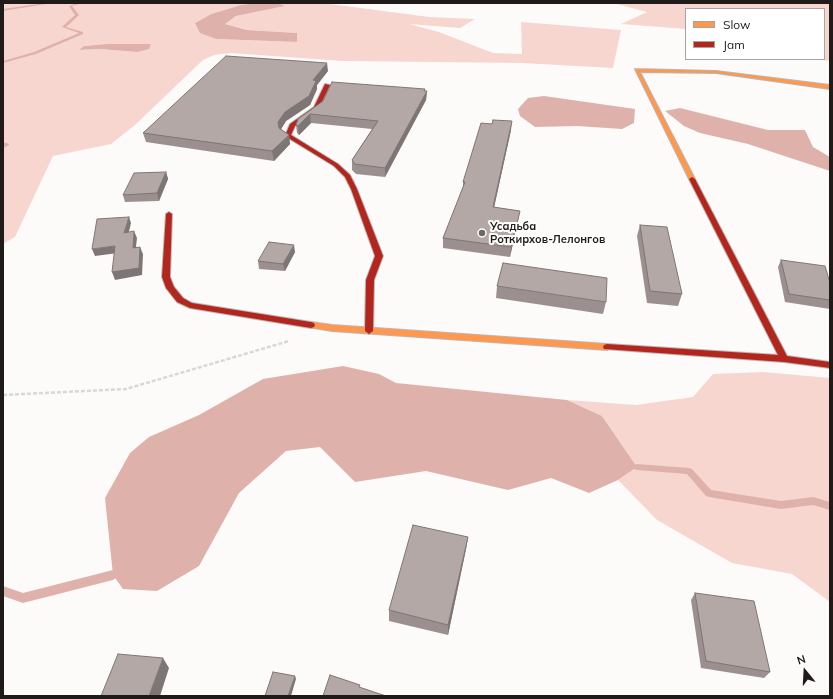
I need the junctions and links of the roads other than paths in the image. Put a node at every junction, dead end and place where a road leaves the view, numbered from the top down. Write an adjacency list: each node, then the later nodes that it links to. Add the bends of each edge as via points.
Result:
1 (327, 85): 4 (street, via 316,108 292,125 288,136 336,164 348,176 354,189 379,256 370,280)
2 (830, 87): 5 (street, via 716,72 637,70)
3 (169, 214): 4 (street, via 166,277 170,288 180,300 190,305 225,312)
4 (369, 331): 5 (street)
5 (784, 359): 6 (street)
6 (830, 366)

